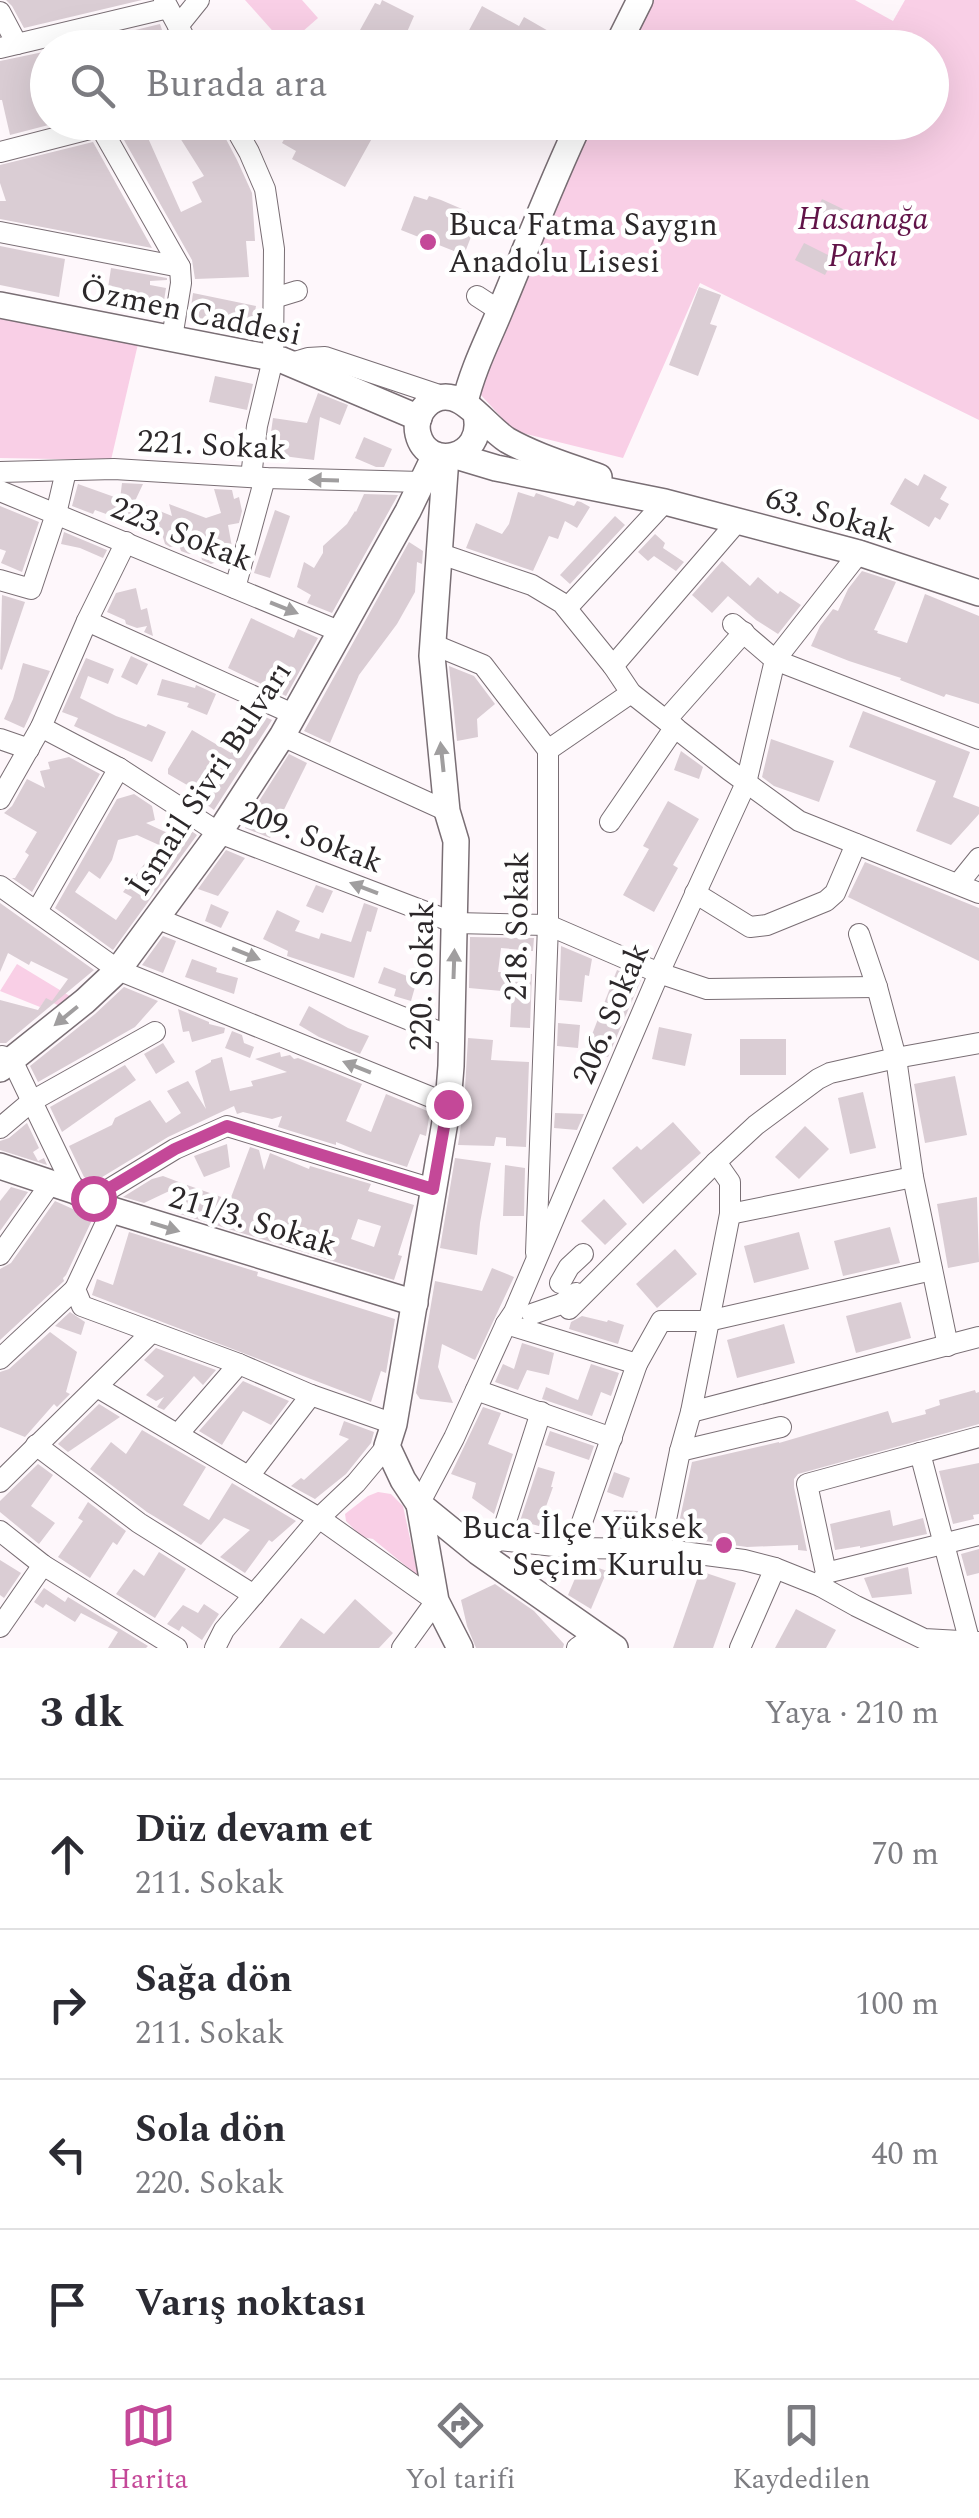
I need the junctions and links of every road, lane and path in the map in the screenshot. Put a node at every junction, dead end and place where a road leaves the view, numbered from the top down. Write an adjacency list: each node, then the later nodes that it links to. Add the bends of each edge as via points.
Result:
1 (199, 0): 3 (street)
2 (640, 0): 6 (main road)
3 (170, 11): 5 (street)
4 (0, 12): 7 (street)
5 (82, 30)
6 (625, 30)
7 (8, 46)
8 (46, 140): 12 (street)
9 (115, 140): 14 (street)
10 (241, 140): 17 (street, via 269,206)
11 (572, 140): 19 (main road, İsmail Sivri Bulvarı)
12 (0, 152)
13 (0, 232): 14 (street)
14 (180, 268): 20 (street)
15 (297, 291): 17 (street)
16 (476, 296): 19 (street)
17 (274, 298): 21 (street)
18 (0, 305): 20 (main road, Özmen Caddesi)
19 (500, 312): 22 (main road, İsmail Sivri Bulvarı, via 472,374)
20 (172, 338): 21 (main road, Özmen Caddesi)
21 (282, 361): 22 (main road, Özmen Caddesi); 26 (street, via 256,426)
22 (446, 405): 23 (main road, via 417,432 421,442); 23 (main road, İsmail Sivri Bulvarı, via 477,435 465,452); 29 (main road, 63. Sokak, via 510,441)
23 (446, 456): 27 (main road, İsmail Sivri Bulvarı); 29 (main road, 63. Sokak); 34 (main road, 220. Sokak)
24 (66, 471): 25 (street, 221. Sokak); 26 (street, 221. Sokak); 30 (street)
25 (0, 472)
26 (258, 477): 27 (street, 221. Sokak, one-way to 26); 37 (street)
27 (422, 482): 32 (main road, İsmail Sivri Bulvarı)
28 (0, 492): 30 (street, 223. Sokak)
29 (665, 502): 31 (main road, 63. Sokak); 39 (street)
30 (56, 514): 33 (street, 223. Sokak); 36 (street, via 31,590)
31 (738, 522): 35 (main road, 63. Sokak); 44 (street)
32 (395, 534): 34 (main road, via 418,532); 41 (main road, İsmail Sivri Bulvarı)
33 (126, 542): 37 (street, 223. Sokak); 40 (street)
34 (438, 553): 39 (street, via 532,585); 42 (main road, 220. Sokak)
35 (859, 554): 38 (main road, 63. Sokak); 43 (street, 206. Sokak)
36 (0, 580)
37 (235, 588): 41 (street, 223. Sokak, one-way to 41)
38 (979, 593)
39 (567, 608): 44 (street)
40 (87, 621): 47 (street); 48 (street)
41 (341, 632): 47 (main road, İsmail Sivri Bulvarı)
42 (432, 644): 52 (street, via 483,665); 56 (main road, 220. Sokak, one-way to 42)
43 (775, 660): 46 (street, via 738,628); 50 (street); 54 (street, 206. Sokak)
44 (613, 666): 45 (street)
45 (631, 693): 46 (street); 52 (street)
46 (670, 723): 54 (street); 57 (street)
47 (288, 725): 56 (street); 58 (main road, İsmail Sivri Bulvarı)
48 (41, 726): 51 (street); 53 (street, 209. Sokak)
49 (0, 739): 51 (street)
50 (979, 739)
51 (29, 749): 55 (street)
52 (548, 750): 68 (street, 218. Sokak)
53 (119, 768): 58 (street, 209. Sokak); 65 (street)
54 (746, 783): 59 (street, via 799,821); 63 (street, 206. Sokak)
55 (0, 799)
56 (448, 811): 67 (main road, 220. Sokak, via 456,840)
57 (610, 822)
58 (219, 833): 66 (main road, İsmail Sivri Bulvarı); 67 (street, 209. Sokak, one-way to 58)
59 (856, 844): 61 (street); 63 (street, via 835,893 768,925 750,927)
60 (979, 858): 61 (street)
61 (958, 884): 64 (street)
62 (0, 886): 65 (street)
63 (694, 893): 71 (street, 206. Sokak)
64 (979, 893)
65 (37, 911): 70 (street)
66 (156, 918): 70 (main road, İsmail Sivri Bulvarı); 74 (street, one-way to 74)
67 (455, 923): 68 (street, 209. Sokak); 74 (main road, 220. Sokak, one-way to 67)
68 (548, 925): 71 (street, 209. Sokak); 88 (street, 218. Sokak)
69 (859, 934): 72 (street)
70 (118, 970): 77 (main road, İsmail Sivri Bulvarı, one-way to 77); 79 (street, one-way to 70)
71 (660, 972): 72 (street, 209. Sokak, via 707,989); 88 (street, 206. Sokak)
72 (877, 987): 76 (street)
73 (154, 1032): 78 (street)
74 (452, 1037): 79 (main road, 220. Sokak)
75 (979, 1043): 76 (street)
76 (896, 1058): 81 (street, via 818,1079); 83 (street)
77 (4, 1061): 78 (street)
78 (32, 1101): 80 (street); 85 (street)
79 (448, 1104): 84 (main road, 220. Sokak)
80 (0, 1128)
81 (716, 1162): 86 (street, via 730,1182); 91 (street)
82 (0, 1166): 85 (main road, 211/3. Sokak)
83 (914, 1177): 86 (street); 90 (street)
84 (433, 1189): 85 (street, via 227,1126); 93 (main road, 220. Sokak)
85 (83, 1196): 87 (street); 92 (street); 93 (main road, 211/3. Sokak, one-way to 93)
86 (730, 1214): 96 (street)
87 (0, 1255)
88 (538, 1258): 89 (street); 97 (street, 206. Sokak)
89 (571, 1268)
90 (932, 1270): 96 (street); 100 (street)
91 (591, 1288): 94 (street); 95 (street)
92 (75, 1289): 98 (street, via 82,1306); 101 (street)
93 (414, 1303): 105 (main road, 220. Sokak)
94 (569, 1309)
95 (532, 1314)
96 (708, 1321): 103 (street, via 661,1321); 109 (street)
97 (506, 1324): 103 (street); 106 (street, 206. Sokak)
98 (152, 1332): 102 (street); 104 (street)
99 (979, 1336): 100 (street)
100 (948, 1346): 109 (street)
101 (0, 1360)
102 (240, 1364): 107 (street); 111 (street)
103 (636, 1364): 114 (street)
104 (97, 1387): 111 (street); 115 (street)
105 (400, 1390): 112 (main road, 220. Sokak); 119 (main road)
106 (476, 1390): 108 (street); 122 (street, 206. Sokak)
107 (311, 1395): 112 (street); 118 (street)
108 (541, 1412): 114 (street); 127 (street)
109 (691, 1412): 116 (street)
110 (780, 1427): 116 (street)
111 (178, 1434): 118 (street)
112 (391, 1435): 119 (main road); 121 (street, 220. Sokak)
113 (979, 1437): 117 (street)
114 (612, 1438): 128 (street)
115 (36, 1446): 120 (street); 133 (street, via 139,1523)
116 (680, 1451): 129 (street)
117 (920, 1453): 126 (street); 132 (street, via 807,1484)
118 (248, 1476): 123 (street)
119 (403, 1480): 121 (street); 122 (main road)
120 (0, 1482)
121 (356, 1483): 123 (street, 220. Sokak)
122 (420, 1504): 127 (main road); 134 (main road)
123 (319, 1518): 133 (street, 220. Sokak); 134 (street)
124 (0, 1531): 130 (street)
125 (979, 1535): 126 (street)
126 (943, 1544): 132 (street); 138 (street)
127 (489, 1546): 128 (street); 137 (main road)
128 (574, 1548): 129 (street)
129 (660, 1549): 131 (street)
130 (44, 1564): 135 (street); 136 (street)
131 (775, 1568): 132 (street); 143 (street)
132 (823, 1579): 138 (street, via 856,1606 924,1638)
133 (254, 1594): 140 (street, 220. Sokak)
134 (436, 1601): 141 (street); 142 (main road)
135 (0, 1628)
136 (155, 1642): 139 (street)
137 (596, 1643)
138 (976, 1644)
139 (177, 1648)
140 (215, 1648)
141 (402, 1648)
142 (460, 1648)
143 (740, 1648)

